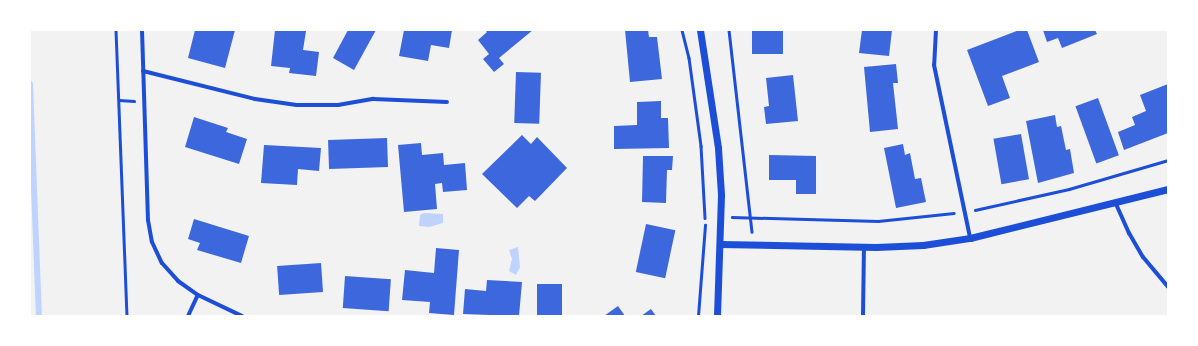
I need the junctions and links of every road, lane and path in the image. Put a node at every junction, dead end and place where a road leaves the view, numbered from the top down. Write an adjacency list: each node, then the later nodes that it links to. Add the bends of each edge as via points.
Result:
1 (116, 30): 22 (path)
2 (142, 30): 7 (street)
3 (682, 30): 13 (path, via 689,58 701,146)
4 (700, 30): 14 (street, via 718,148)
5 (729, 30): 15 (path)
6 (936, 30): 12 (street, via 934,65)
7 (143, 71): 8 (street, via 255,99 297,105 338,105 373,99); 21 (street, via 148,220 152,242 162,263 178,281)
8 (447, 102)
9 (1168, 160): 12 (path, via 1070,189)
10 (1168, 190): 11 (street)
11 (1116, 204): 16 (street); 20 (street, via 1128,233)
12 (964, 212): 15 (path, via 878,221); 16 (street)
13 (705, 217): 14 (path); 25 (path)
14 (720, 217): 15 (path); 17 (street)
15 (752, 217): 18 (path)
16 (970, 238): 19 (street, via 923,245)
17 (720, 244): 18 (street); 26 (street)
18 (753, 245): 19 (street)
19 (864, 247): 27 (street)
20 (1168, 288)
21 (198, 295): 23 (street); 24 (street)
22 (127, 316)
23 (188, 316)
24 (242, 316)
25 (698, 316)
26 (716, 316)
27 (863, 316)

